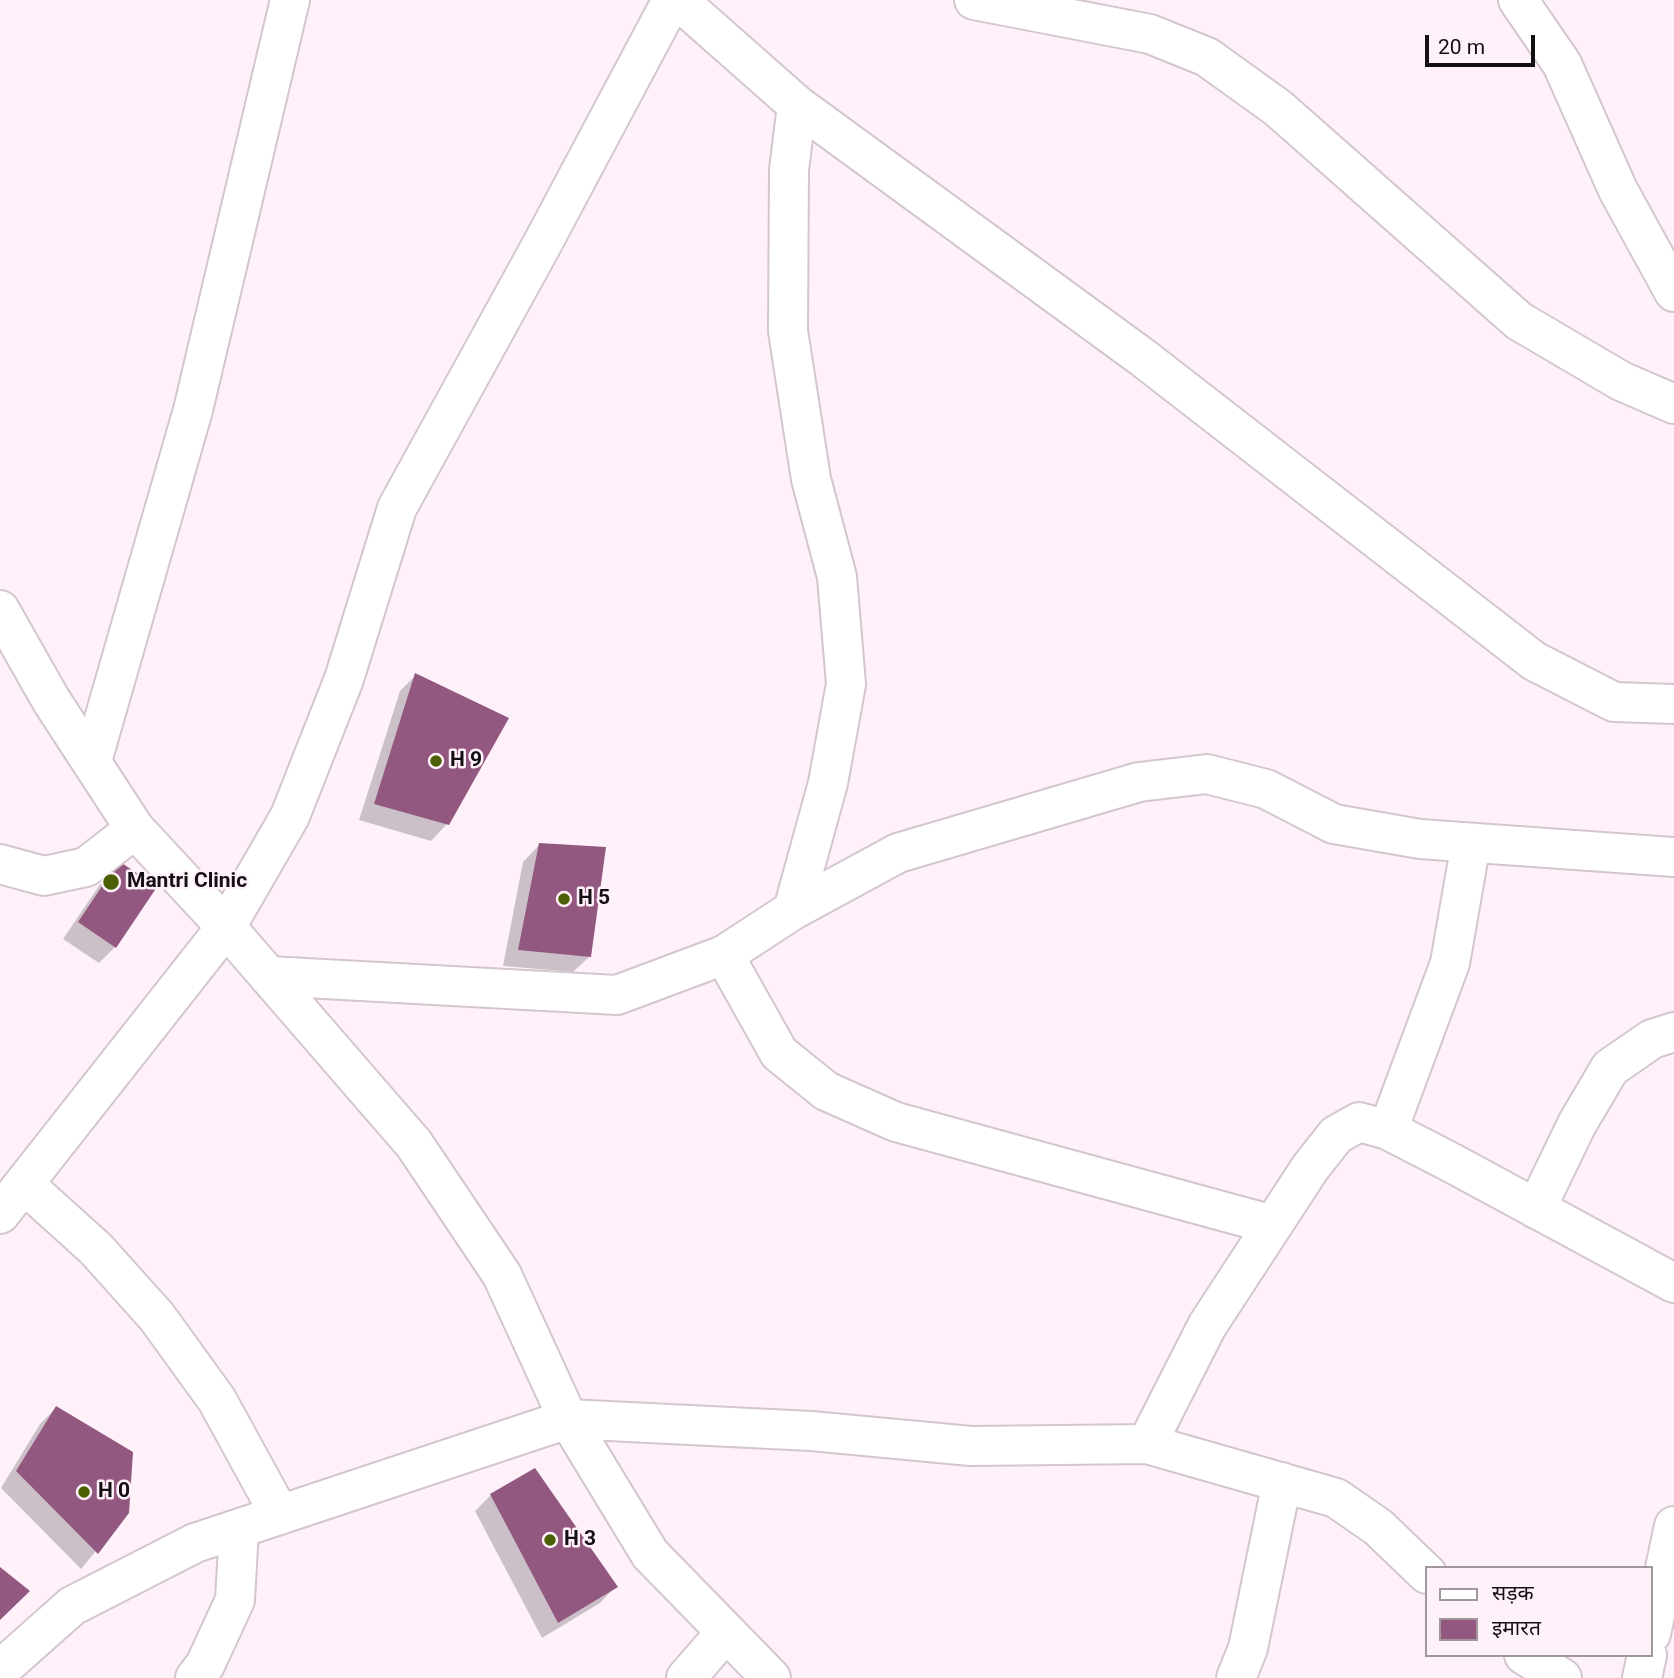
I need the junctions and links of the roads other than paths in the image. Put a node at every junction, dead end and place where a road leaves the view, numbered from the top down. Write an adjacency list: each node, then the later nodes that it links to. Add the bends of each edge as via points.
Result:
1 (290, 0): 12 (street, via 193,410)
2 (671, 0): 18 (street, via 397,508 344,678 295,804)
3 (678, 0): 6 (street)
4 (974, 0): 9 (street, via 1150,34 1207,57 1278,108 1519,321 1621,382)
5 (1518, 0): 7 (street, via 1562,64 1618,190)
6 (797, 105): 11 (street, via 1142,357 1534,662 1615,702); 17 (street, via 788,207 788,331 811,479 837,577 846,684 828,783)
7 (1659, 234): 8 (street)
8 (1674, 292)
9 (1674, 404)
10 (0, 610): 12 (street)
11 (1674, 704)
12 (92, 761): 13 (street)
13 (135, 829): 16 (street, via 86,867 44,876); 18 (street)
14 (1471, 843): 15 (street); 17 (street, via 1334,824 1266,789 1207,774 1139,782 898,853); 22 (street, via 1450,963)
15 (1674, 857)
16 (0, 864)
17 (793, 910): 19 (street)
18 (226, 927): 20 (street); 23 (street)
19 (724, 955): 20 (street, via 617,995); 26 (street, via 779,1053 825,1091 896,1122)
20 (269, 976): 28 (street, via 414,1144 502,1275)
21 (1674, 1032): 24 (street, via 1653,1039 1611,1068 1577,1124)
22 (1388, 1130): 24 (street); 26 (street, via 1359,1122 1336,1135)
23 (24, 1184): 25 (street); 31 (street, via 96,1249 157,1317 217,1400)
24 (1536, 1209): 27 (street)
25 (0, 1214)
26 (1273, 1225): 29 (street, via 1208,1326)
27 (1674, 1283)
28 (568, 1419): 29 (street, via 811,1431 971,1447); 31 (street); 36 (street, via 650,1554)
29 (1147, 1444): 30 (street)
30 (1282, 1482): 34 (street, via 1336,1498 1378,1527); 43 (street, via 1248,1648)
31 (280, 1515): 33 (street)
32 (1674, 1526): 35 (street)
33 (239, 1529): 39 (street, via 195,1543 72,1606); 40 (street, via 235,1600)
34 (1426, 1573)
35 (1653, 1625)
36 (726, 1632): 41 (street); 42 (street)
37 (1527, 1657): 44 (street)
38 (1647, 1657): 45 (street)
39 (0, 1670)
40 (195, 1678)
41 (687, 1678)
42 (771, 1678)
43 (1236, 1678)
44 (1562, 1678)
45 (1642, 1678)

